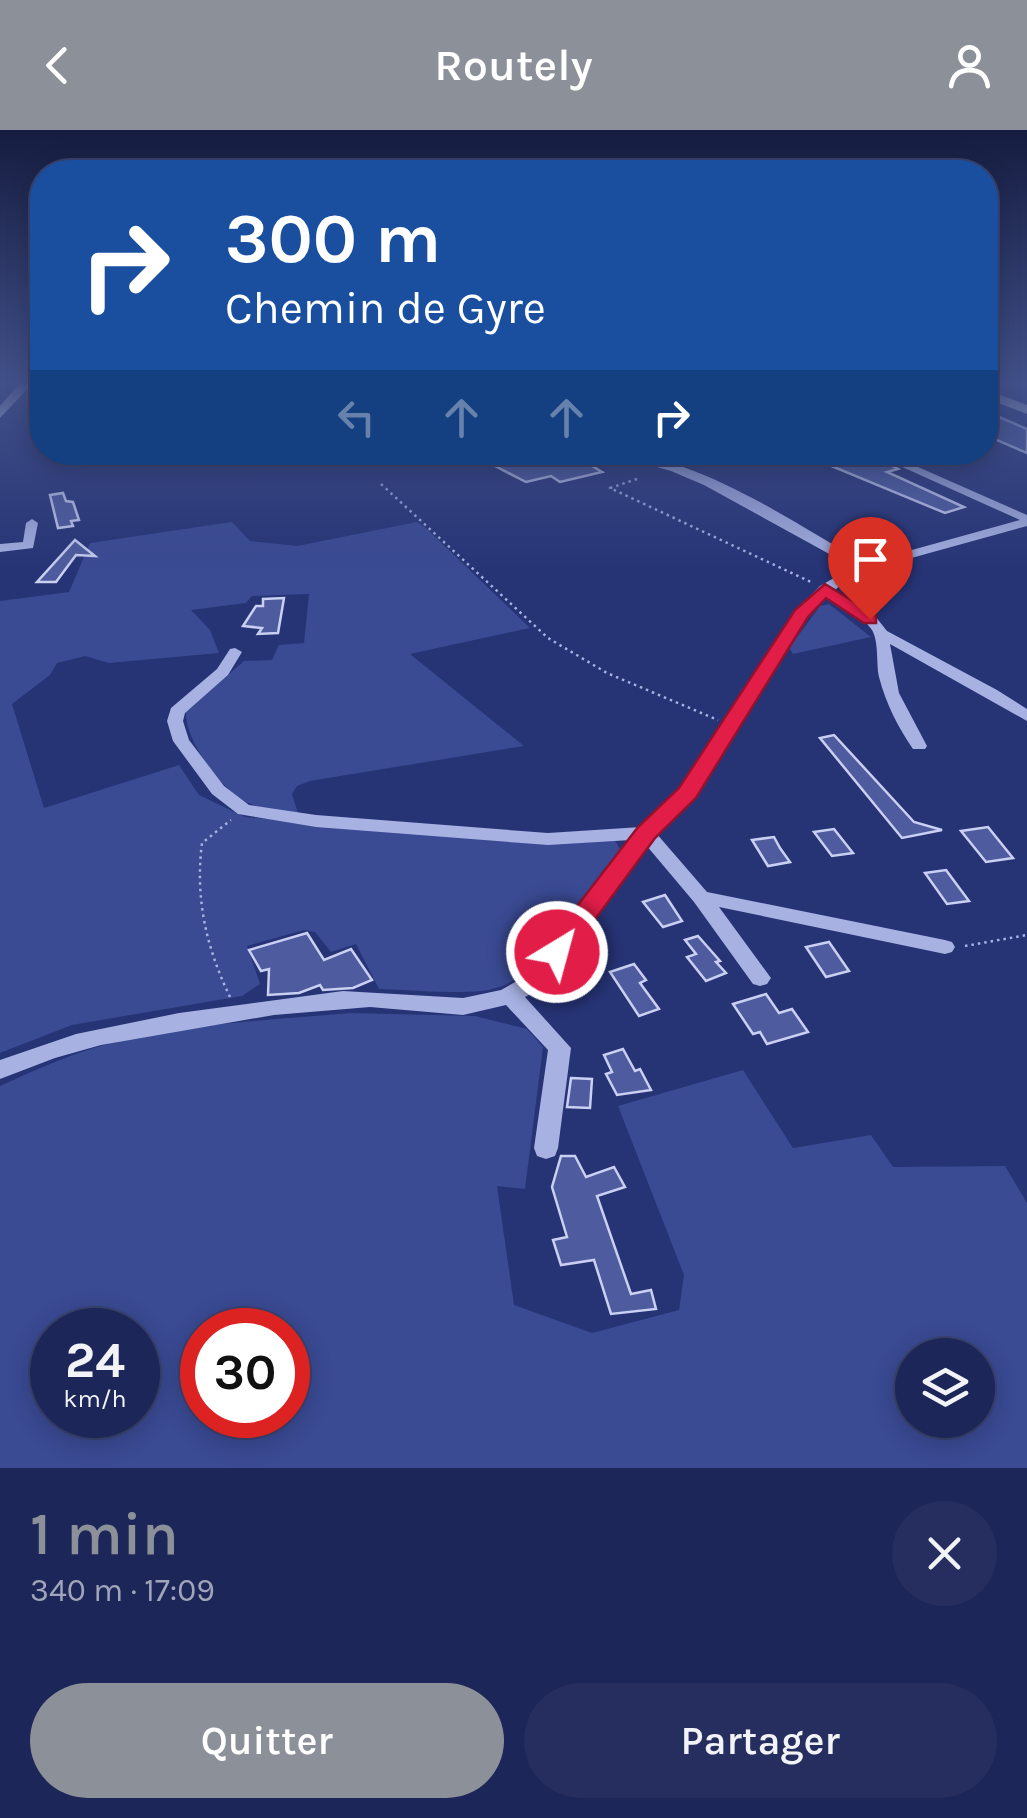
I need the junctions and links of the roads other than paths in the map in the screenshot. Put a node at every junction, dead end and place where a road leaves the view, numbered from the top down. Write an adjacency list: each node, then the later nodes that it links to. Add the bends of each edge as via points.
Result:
1 (664, 465): 6 (street)
2 (903, 465): 3 (street)
3 (1027, 521): 6 (street)
4 (32, 522): 5 (street, via 29,545)
5 (0, 548)
6 (863, 568): 7 (street)
7 (825, 589): 8 (street); 12 (street, via 801,614 688,793)
8 (882, 634): 10 (street); 11 (street, via 896,713)
9 (235, 652): 12 (street, via 223,672 177,711 175,722 181,741 218,790 244,810 548,839)
10 (1027, 716)
11 (919, 746)
12 (646, 832): 13 (street); 16 (street, via 534,982)
13 (701, 897): 14 (street); 15 (street)
14 (945, 947)
15 (760, 978)
16 (511, 998): 17 (street, via 465,1008 346,998 238,1012 79,1039); 18 (street, via 560,1048)
17 (0, 1070)
18 (546, 1148)

